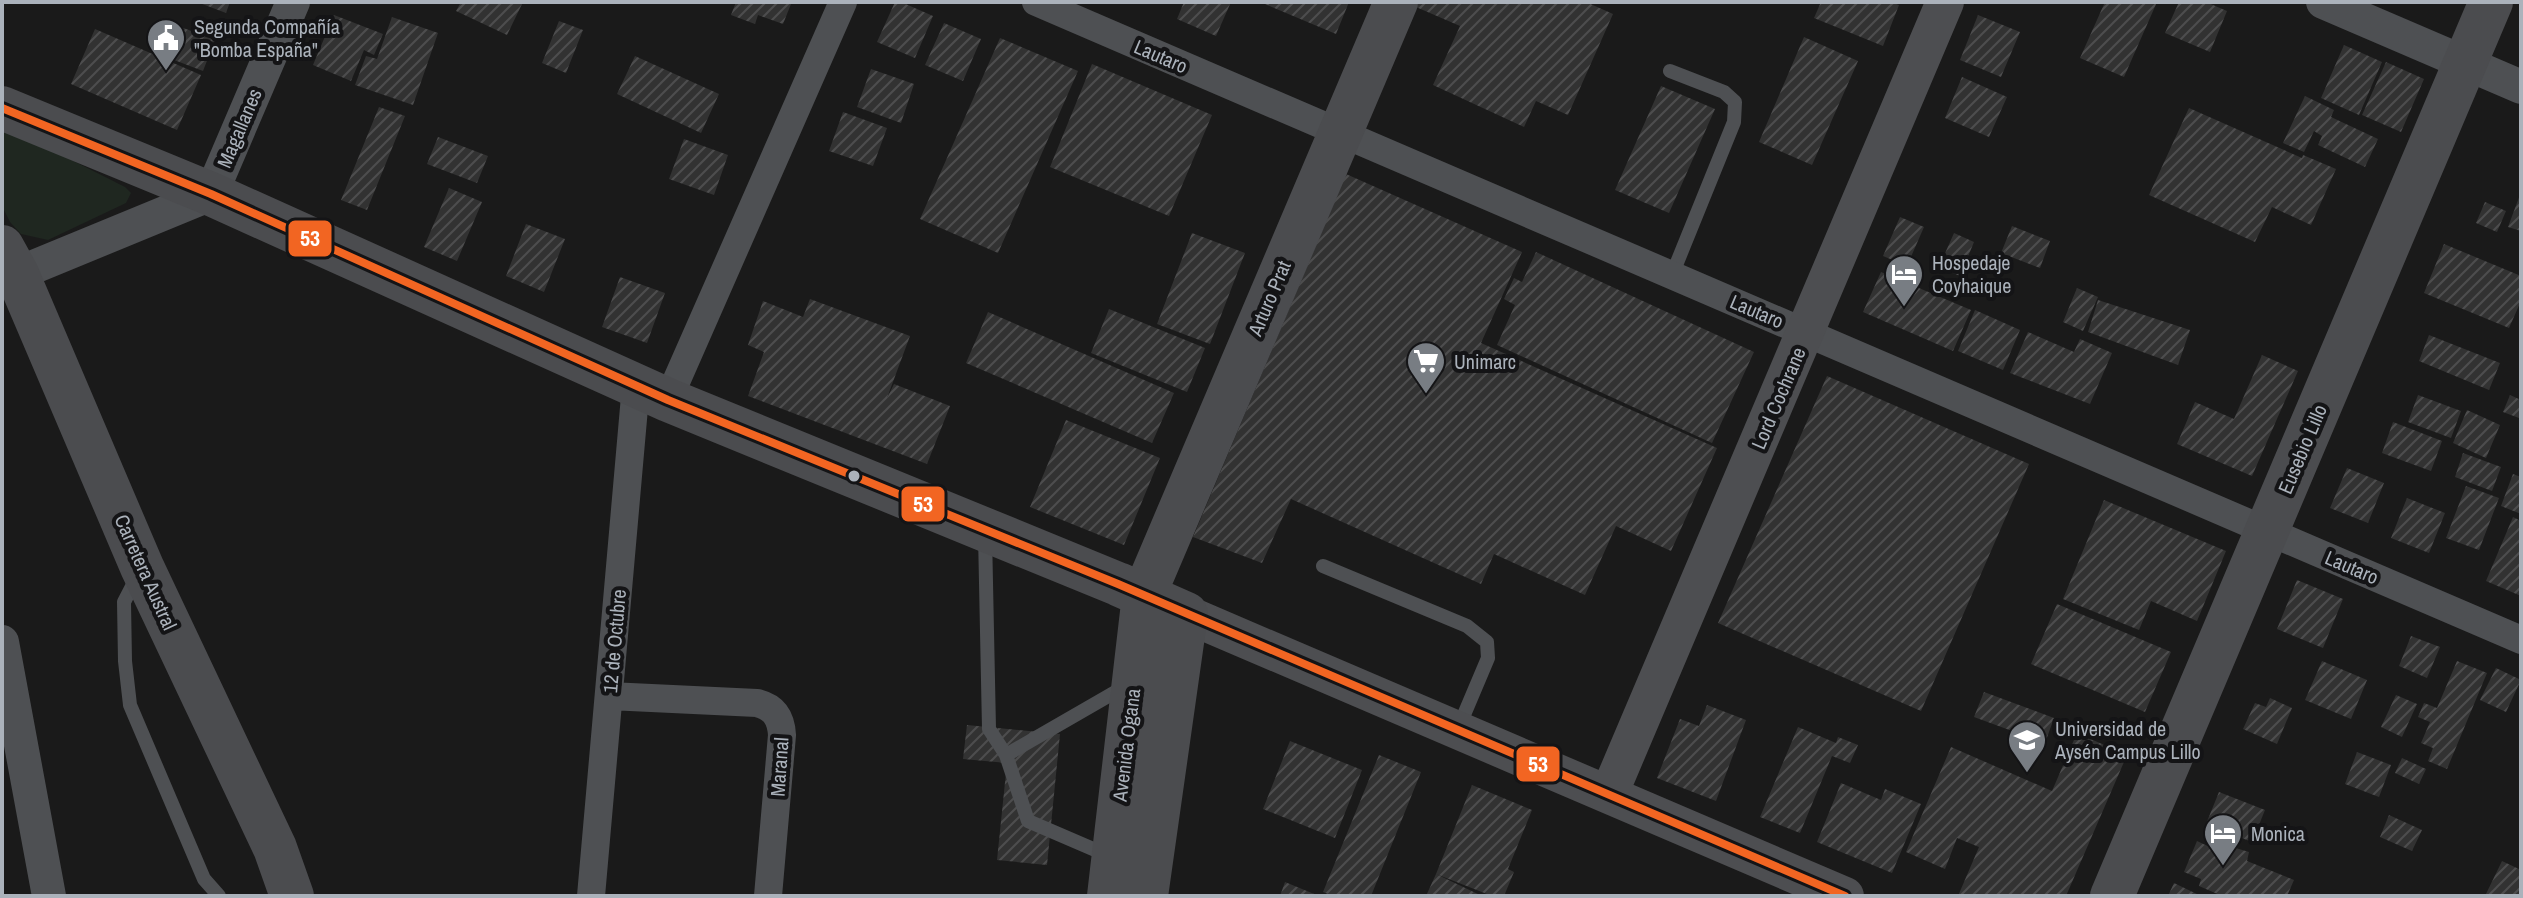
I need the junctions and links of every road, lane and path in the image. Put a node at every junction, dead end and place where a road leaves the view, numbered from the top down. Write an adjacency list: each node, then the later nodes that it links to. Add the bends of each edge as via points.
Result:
1 (293, 2): 13 (street, Magallanes)
2 (843, 2): 17 (street, 12 de Octubre)
3 (1036, 2): 12 (street, Lautaro)
4 (1396, 2): 12 (main road, Arturo Prat)
5 (1945, 2): 16 (main road, Lord Cochrane)
6 (2323, 2): 8 (street)
7 (2491, 2): 8 (main road, Eusebio Lillo)
8 (2465, 63): 10 (street); 19 (main road, Eusebio Lillo)
9 (1670, 71): 15 (lane, via 1724,92 1735,102 1734,122)
10 (2521, 87)
11 (2, 108): 13 (main road)
12 (1339, 132): 15 (street, Lautaro); 22 (main road, Arturo Prat)
13 (211, 194): 14 (street, Magallanes); 17 (main road)
14 (7, 267): 21 (main road, Carretera Austral)
15 (1672, 275): 16 (street, Lautaro)
16 (1806, 331): 19 (street, Lautaro); 30 (main road, Lord Cochrane)
17 (652, 393): 18 (main road); 27 (street, 12 de Octubre)
18 (984, 530): 22 (main road); 29 (lane, via 989,729)
19 (2267, 531): 24 (street, Lautaro); 39 (main road, Eusebio Lillo)
20 (1323, 566): 28 (lane, via 1467,626 1487,642 1488,658)
21 (142, 567): 33 (lane, via 124,602 130,705 204,879); 34 (main road, Carretera Austral, via 275,848)
22 (1144, 595): 23 (main road); 26 (main road, Avenida Ogana)
23 (1186, 614): 28 (main road); 37 (main road, Avenida Ogana)
24 (2521, 640)
25 (2, 642): 32 (street)
26 (1134, 682): 29 (lane); 31 (main road, Avenida Ogana)
27 (609, 696): 35 (street, 12 de Octubre); 36 (street, Maranal, via 757,703 777,714 782,735)
28 (1458, 730): 30 (main road)
29 (1006, 755): 31 (lane, via 1028,821)
30 (1609, 794): 38 (main road)
31 (1111, 877)
32 (49, 896)
33 (219, 896)
34 (292, 896)
35 (591, 896)
36 (768, 896)
37 (1146, 896)
38 (1845, 896)
39 (2112, 896)

